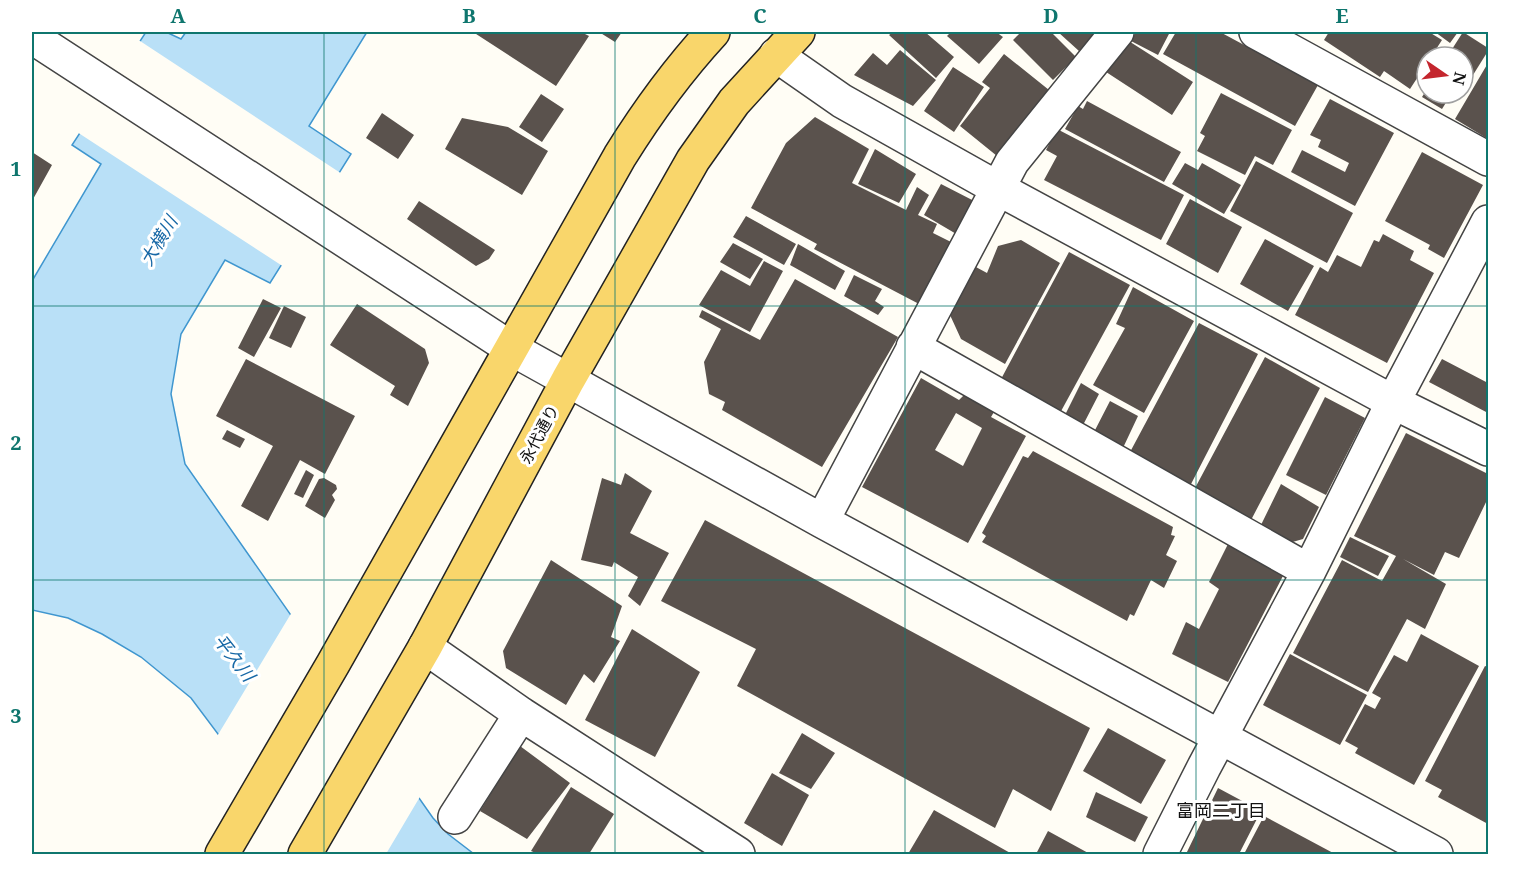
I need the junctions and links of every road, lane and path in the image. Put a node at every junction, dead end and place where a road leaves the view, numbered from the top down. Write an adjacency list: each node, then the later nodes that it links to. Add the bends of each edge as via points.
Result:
1 (713, 32): 12 (main road, via 645,115)
2 (798, 32): 7 (main road, 永代通り)
3 (1118, 32): 9 (street, via 1012,162)
4 (1256, 32): 6 (street)
5 (32, 37): 12 (street)
6 (1296, 41): 8 (street)
7 (776, 55): 9 (street, via 842,101); 13 (main road, 永代通り, via 734,102 693,160)
8 (1488, 159)
9 (996, 188): 11 (street); 14 (street)
10 (1488, 222): 14 (street)
11 (913, 347): 16 (street); 17 (street)
12 (512, 349): 13 (street); 22 (main road)
13 (568, 380): 16 (street); 18 (main road, 永代通り)
14 (1393, 402): 15 (street); 17 (street)
15 (1488, 449)
16 (822, 521): 20 (street)
17 (1309, 571): 20 (street)
18 (425, 647): 19 (street); 23 (main road, 永代通り)
19 (521, 714): 21 (street); 24 (street)
20 (1220, 738): 25 (street); 26 (street)
21 (455, 817)
22 (222, 855)
23 (305, 855)
24 (738, 855)
25 (1160, 855)
26 (1437, 855)

